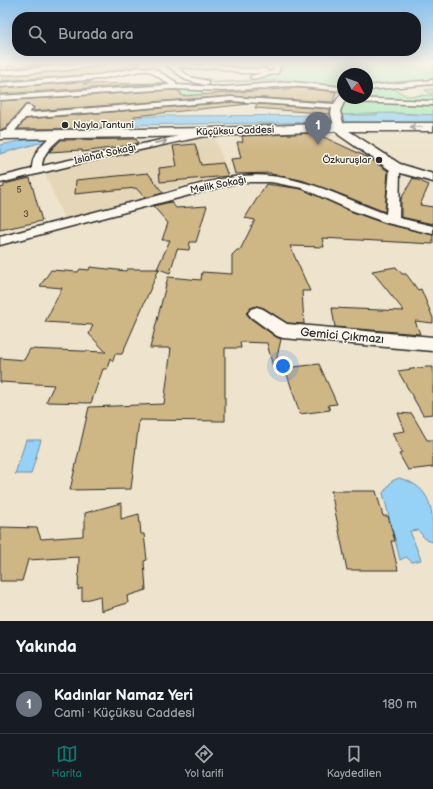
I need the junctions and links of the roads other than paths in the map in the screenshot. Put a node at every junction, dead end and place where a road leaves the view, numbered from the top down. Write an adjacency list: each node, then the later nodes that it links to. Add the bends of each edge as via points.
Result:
1 (93, 92): 2 (street)
2 (40, 96): 3 (street); 7 (street)
3 (0, 98)
4 (373, 100): 5 (street)
5 (433, 103)
6 (345, 104): 8 (street)
7 (22, 116): 8 (street, via 231,99); 13 (street)
8 (338, 120): 9 (main road); 11 (main road, Küçüksu Caddesi, via 321,128); 14 (main road)
9 (398, 127): 10 (main road, one-way to 9); 14 (main road, via 368,135 365,140)
10 (433, 127)
11 (212, 132): 12 (main road, Küçüksu Caddesi); 16 (street, Islahat Sokağı, one-way to 11, via 104,154)
12 (60, 133): 13 (main road, Küçüksu Caddesi); 16 (street, via 41,152 37,161)
13 (4, 134)
14 (367, 147): 15 (main road)
15 (395, 166): 17 (main road); 19 (street)
16 (37, 171): 18 (street, Islahat Sokağı)
17 (433, 178)
18 (0, 180)
19 (392, 220): 20 (street, Melik Sokağı); 21 (street, Melik Sokağı, via 305,185 271,179 239,179)
20 (433, 230)
21 (0, 241)
22 (257, 313): 23 (street, Gemici Çıkmazı, via 283,331)
23 (433, 344)

